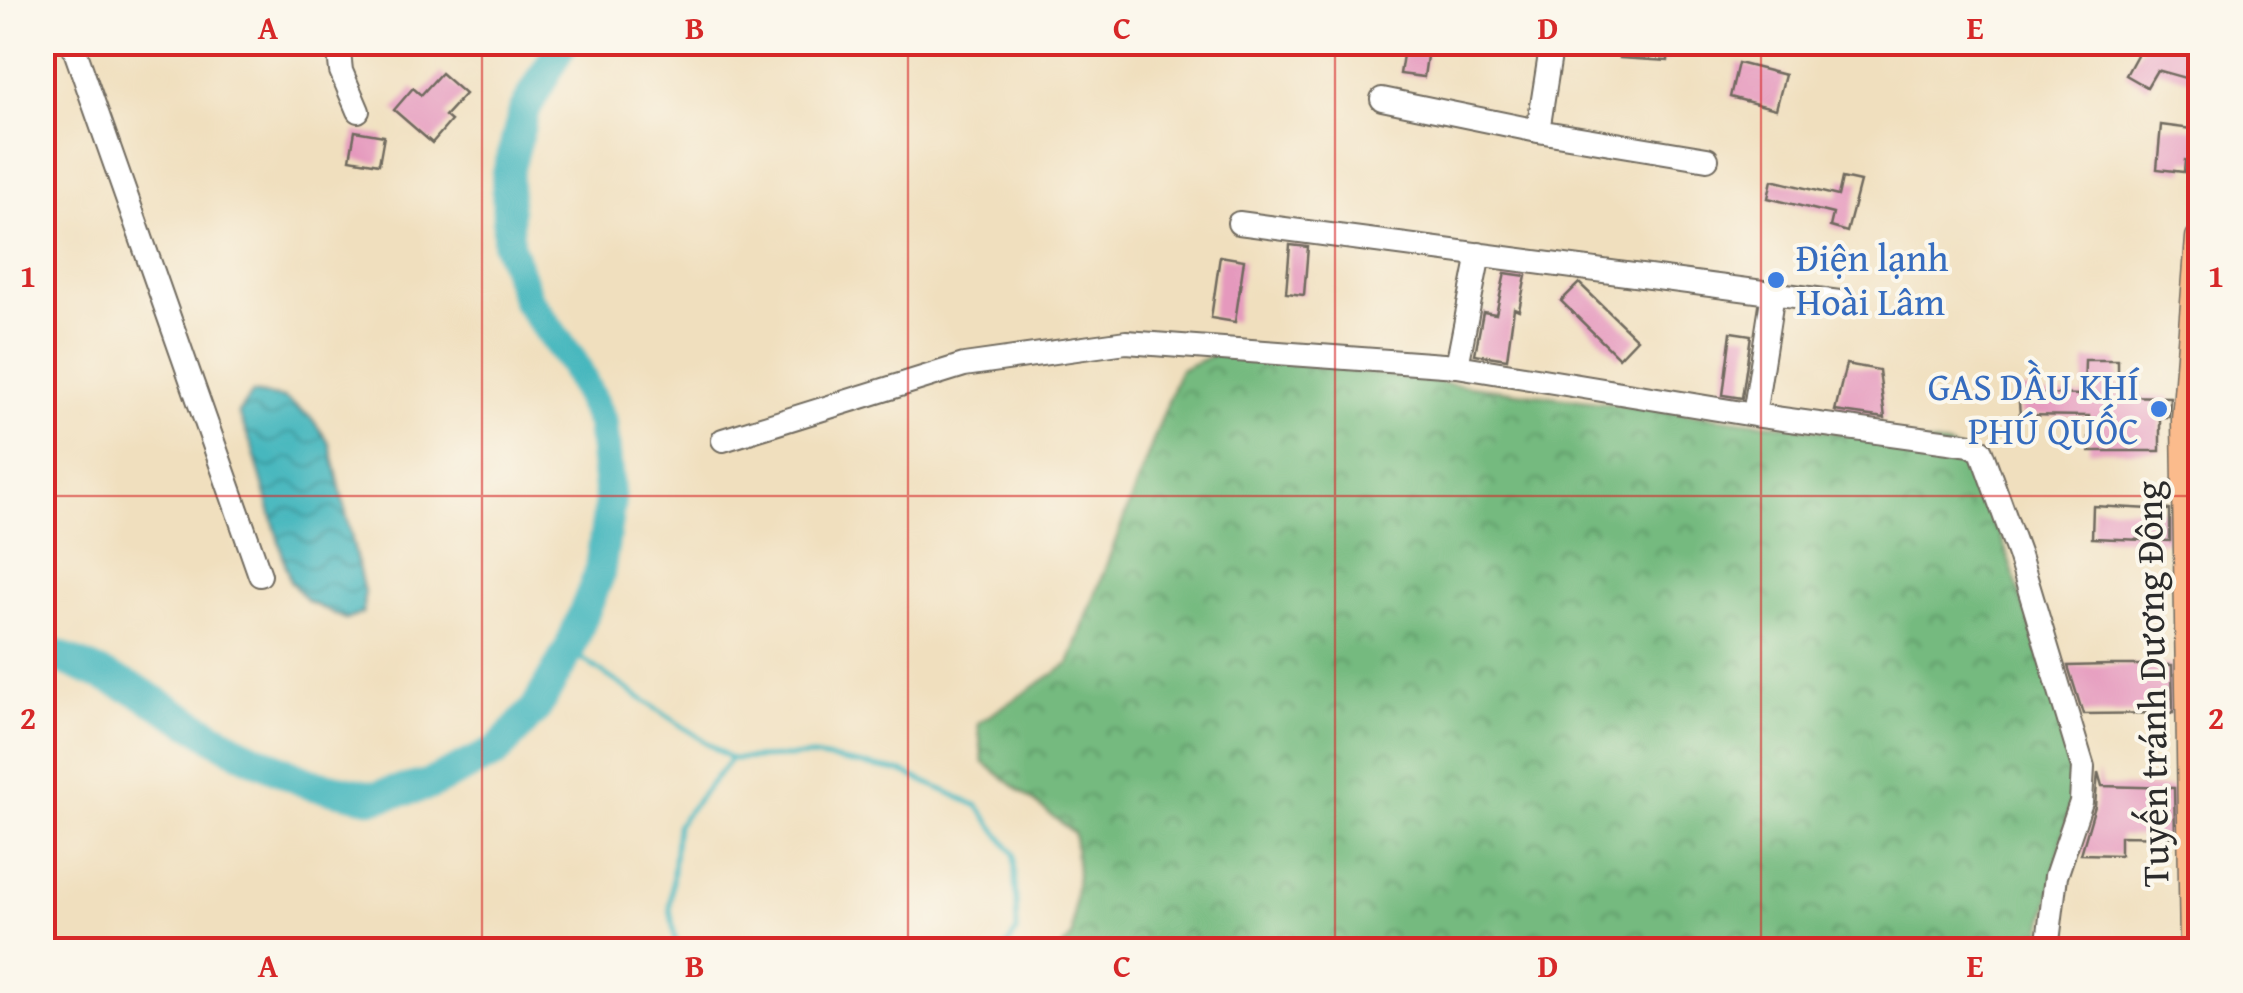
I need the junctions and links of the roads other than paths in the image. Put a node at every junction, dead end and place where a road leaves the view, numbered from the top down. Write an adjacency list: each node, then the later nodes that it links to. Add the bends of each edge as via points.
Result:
1 (72, 42): 16 (street)
2 (338, 42): 5 (street, via 341,71)
3 (1552, 42): 6 (street)
4 (1382, 99): 6 (street)
5 (358, 110)
6 (1538, 131): 7 (street)
7 (1706, 159)
8 (1240, 224): 10 (street)
9 (2200, 238): 18 (main road, Tuyến tránh Dương Đông, via 2186,420)
10 (1479, 254): 11 (street); 13 (street)
11 (1773, 293): 12 (street); 14 (street)
12 (1846, 303)
13 (1457, 366): 14 (street); 15 (street, via 1126,342 964,364)
14 (1754, 414): 17 (street, via 1980,450 2083,768 2081,802 2056,876)
15 (723, 440)
16 (260, 575)
17 (2048, 950)
18 (2194, 950)

